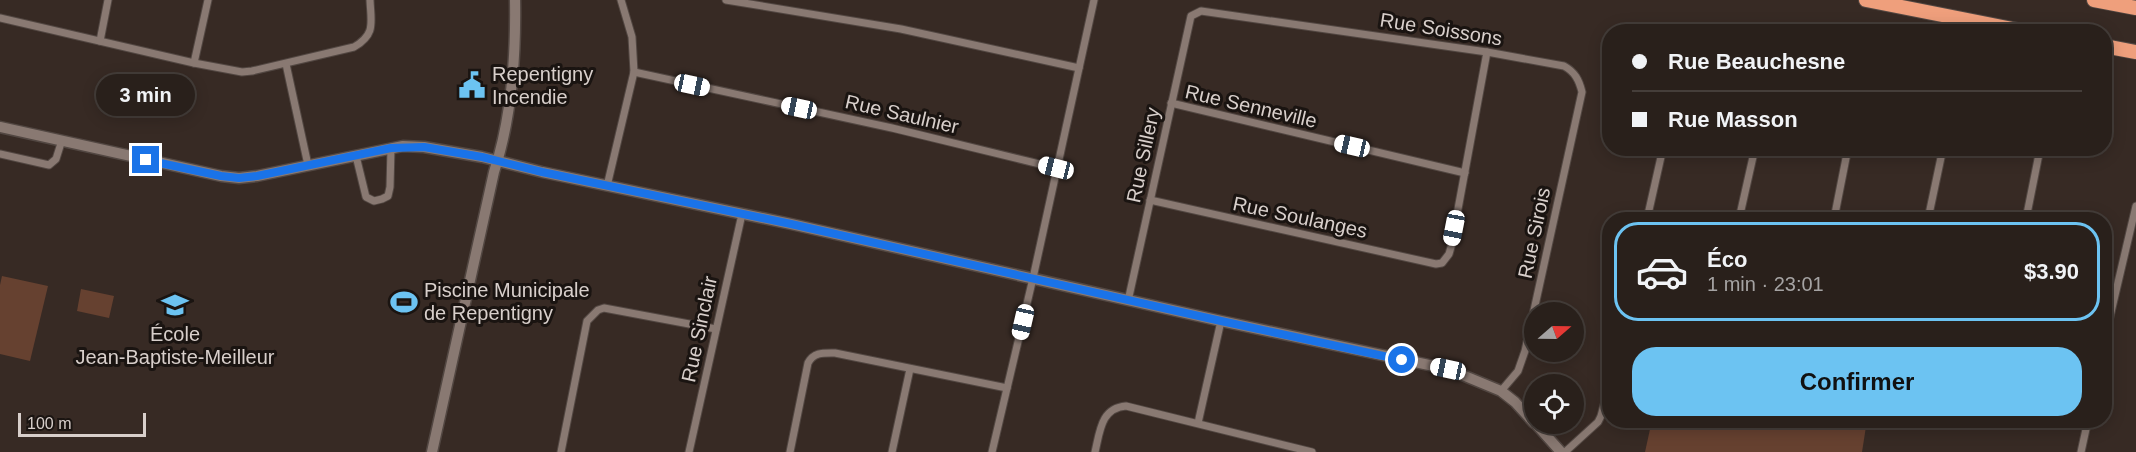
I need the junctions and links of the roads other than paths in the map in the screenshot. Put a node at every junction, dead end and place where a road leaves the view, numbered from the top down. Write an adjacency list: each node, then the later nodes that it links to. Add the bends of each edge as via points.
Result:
1 (108, 0): 14 (street)
2 (208, 0): 18 (street)
3 (370, 0): 19 (street, via 370,34 365,40 354,47)
4 (515, 0): 34 (street, via 513,73)
5 (621, 0): 21 (street, via 632,37)
6 (726, 0): 20 (street, via 901,29)
7 (1094, 0): 20 (street)
8 (1866, 0): 13 (highway)
9 (2094, 0): 10 (highway)
10 (2136, 8)
11 (1191, 16): 16 (street, Rue Soissons, via 1201,11 1218,13); 23 (street, Rue Sillery)
12 (0, 18): 14 (street)
13 (1988, 24)
14 (100, 41): 18 (street)
15 (2112, 48): 17 (highway)
16 (1487, 52): 22 (street, Rue Soissons, via 1564,66); 37 (street)
17 (2136, 52)
18 (194, 63): 19 (street, via 242,72)
19 (286, 64): 35 (street)
20 (1079, 69): 36 (street)
21 (634, 72): 36 (street, Rue Saulnier); 38 (street)
22 (1576, 76): 54 (street, Rue Sirois, via 1582,92 1526,345 1518,371)
23 (1170, 104): 37 (street, Rue Senneville); 39 (street, Rue Sillery)
24 (0, 127): 25 (street)
25 (62, 140): 27 (street, via 56,159 49,165); 35 (street, via 239,178)
26 (391, 148): 28 (street); 28 (street, via 390,187 388,196 382,200 366,196); 34 (street, via 424,147)
27 (0, 154)
28 (356, 156): 35 (street)
29 (1661, 156): 41 (street)
30 (1753, 156): 42 (street)
31 (1846, 156): 43 (street)
32 (1940, 156): 44 (street)
33 (2039, 156): 45 (street)
34 (497, 161): 38 (street); 60 (street)
35 (308, 165)
36 (1056, 168): 47 (street)
37 (1465, 173): 39 (street, Rue Soulanges, via 1449,254 1436,264)
38 (607, 186): 46 (street)
39 (1150, 200): 48 (street, Rue Sillery)
40 (2136, 206): 49 (street)
41 (1649, 212)
42 (1741, 212)
43 (1835, 212)
44 (1929, 212)
45 (2027, 212)
46 (742, 214): 47 (street); 51 (street, Rue Sinclair)
47 (1033, 278): 48 (street); 53 (street)
48 (1128, 301): 50 (street)
49 (2112, 305)
50 (1221, 321): 54 (street, via 1448,369); 57 (street)
51 (716, 329): 61 (street, via 598,310 587,321); 62 (street, Rue Sinclair)
52 (910, 369): 53 (street); 63 (street, via 835,353 814,355 808,363); 64 (street)
53 (1007, 388): 65 (street)
54 (1501, 391): 55 (street)
55 (1524, 411)
56 (1602, 413): 68 (street, via 1598,422)
57 (1198, 423): 66 (street, via 1126,406 1113,409 1105,417); 67 (street)
58 (2086, 428): 69 (street)
59 (1546, 434): 68 (street)
60 (432, 452)
61 (561, 452)
62 (689, 452)
63 (790, 452)
64 (892, 452)
65 (992, 452)
66 (1095, 452)
67 (1312, 452)
68 (1563, 452)
69 (2081, 452)

